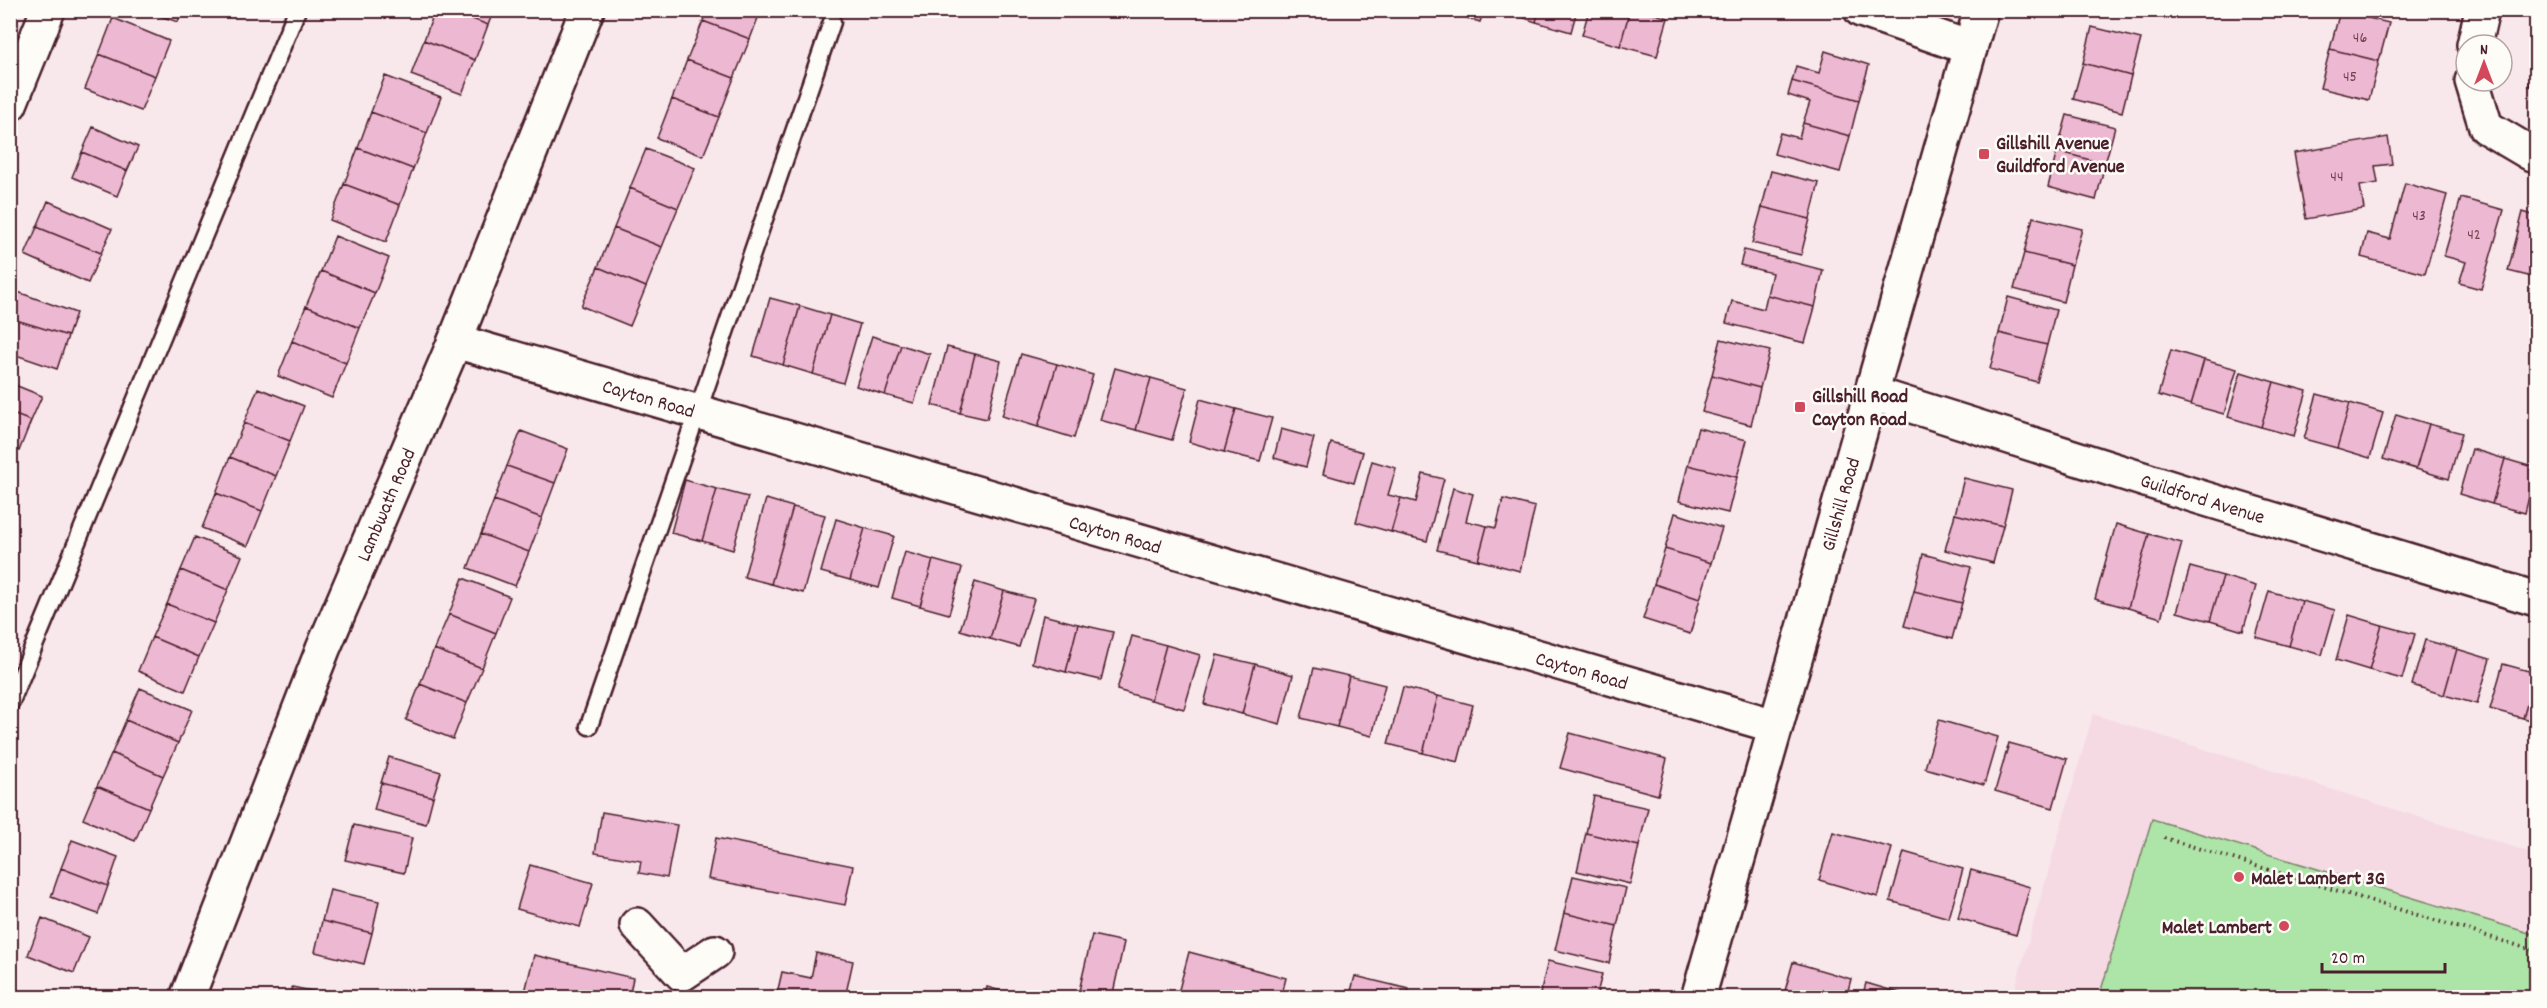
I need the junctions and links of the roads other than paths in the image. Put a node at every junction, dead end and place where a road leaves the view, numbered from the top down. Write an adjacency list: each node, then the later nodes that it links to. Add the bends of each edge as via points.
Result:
1 (48, 10): 11 (street)
2 (297, 10): 17 (lane)
3 (587, 10): 13 (street, Lambwath Road)
4 (1861, 10): 9 (street)
5 (1981, 10): 9 (street, Gillshill Road)
6 (2482, 10): 8 (street)
7 (832, 22): 15 (lane)
8 (2477, 33)
9 (1970, 48): 14 (street, Gillshill Road)
10 (2476, 93): 12 (street, via 2486,127)
11 (10, 104)
12 (2536, 155)
13 (455, 341): 15 (street, Cayton Road); 23 (street, Lambwath Road, via 323,649)
14 (1871, 393): 16 (street, Guildford Avenue); 19 (street, Gillshill Road)
15 (697, 412): 18 (lane); 19 (street, Cayton Road)
16 (2536, 598)
17 (10, 704)
18 (589, 726)
19 (1775, 726): 24 (street, Gillshill Road)
20 (637, 925): 22 (street)
21 (715, 952): 22 (street)
22 (679, 986)
23 (193, 996)
24 (1698, 998)

